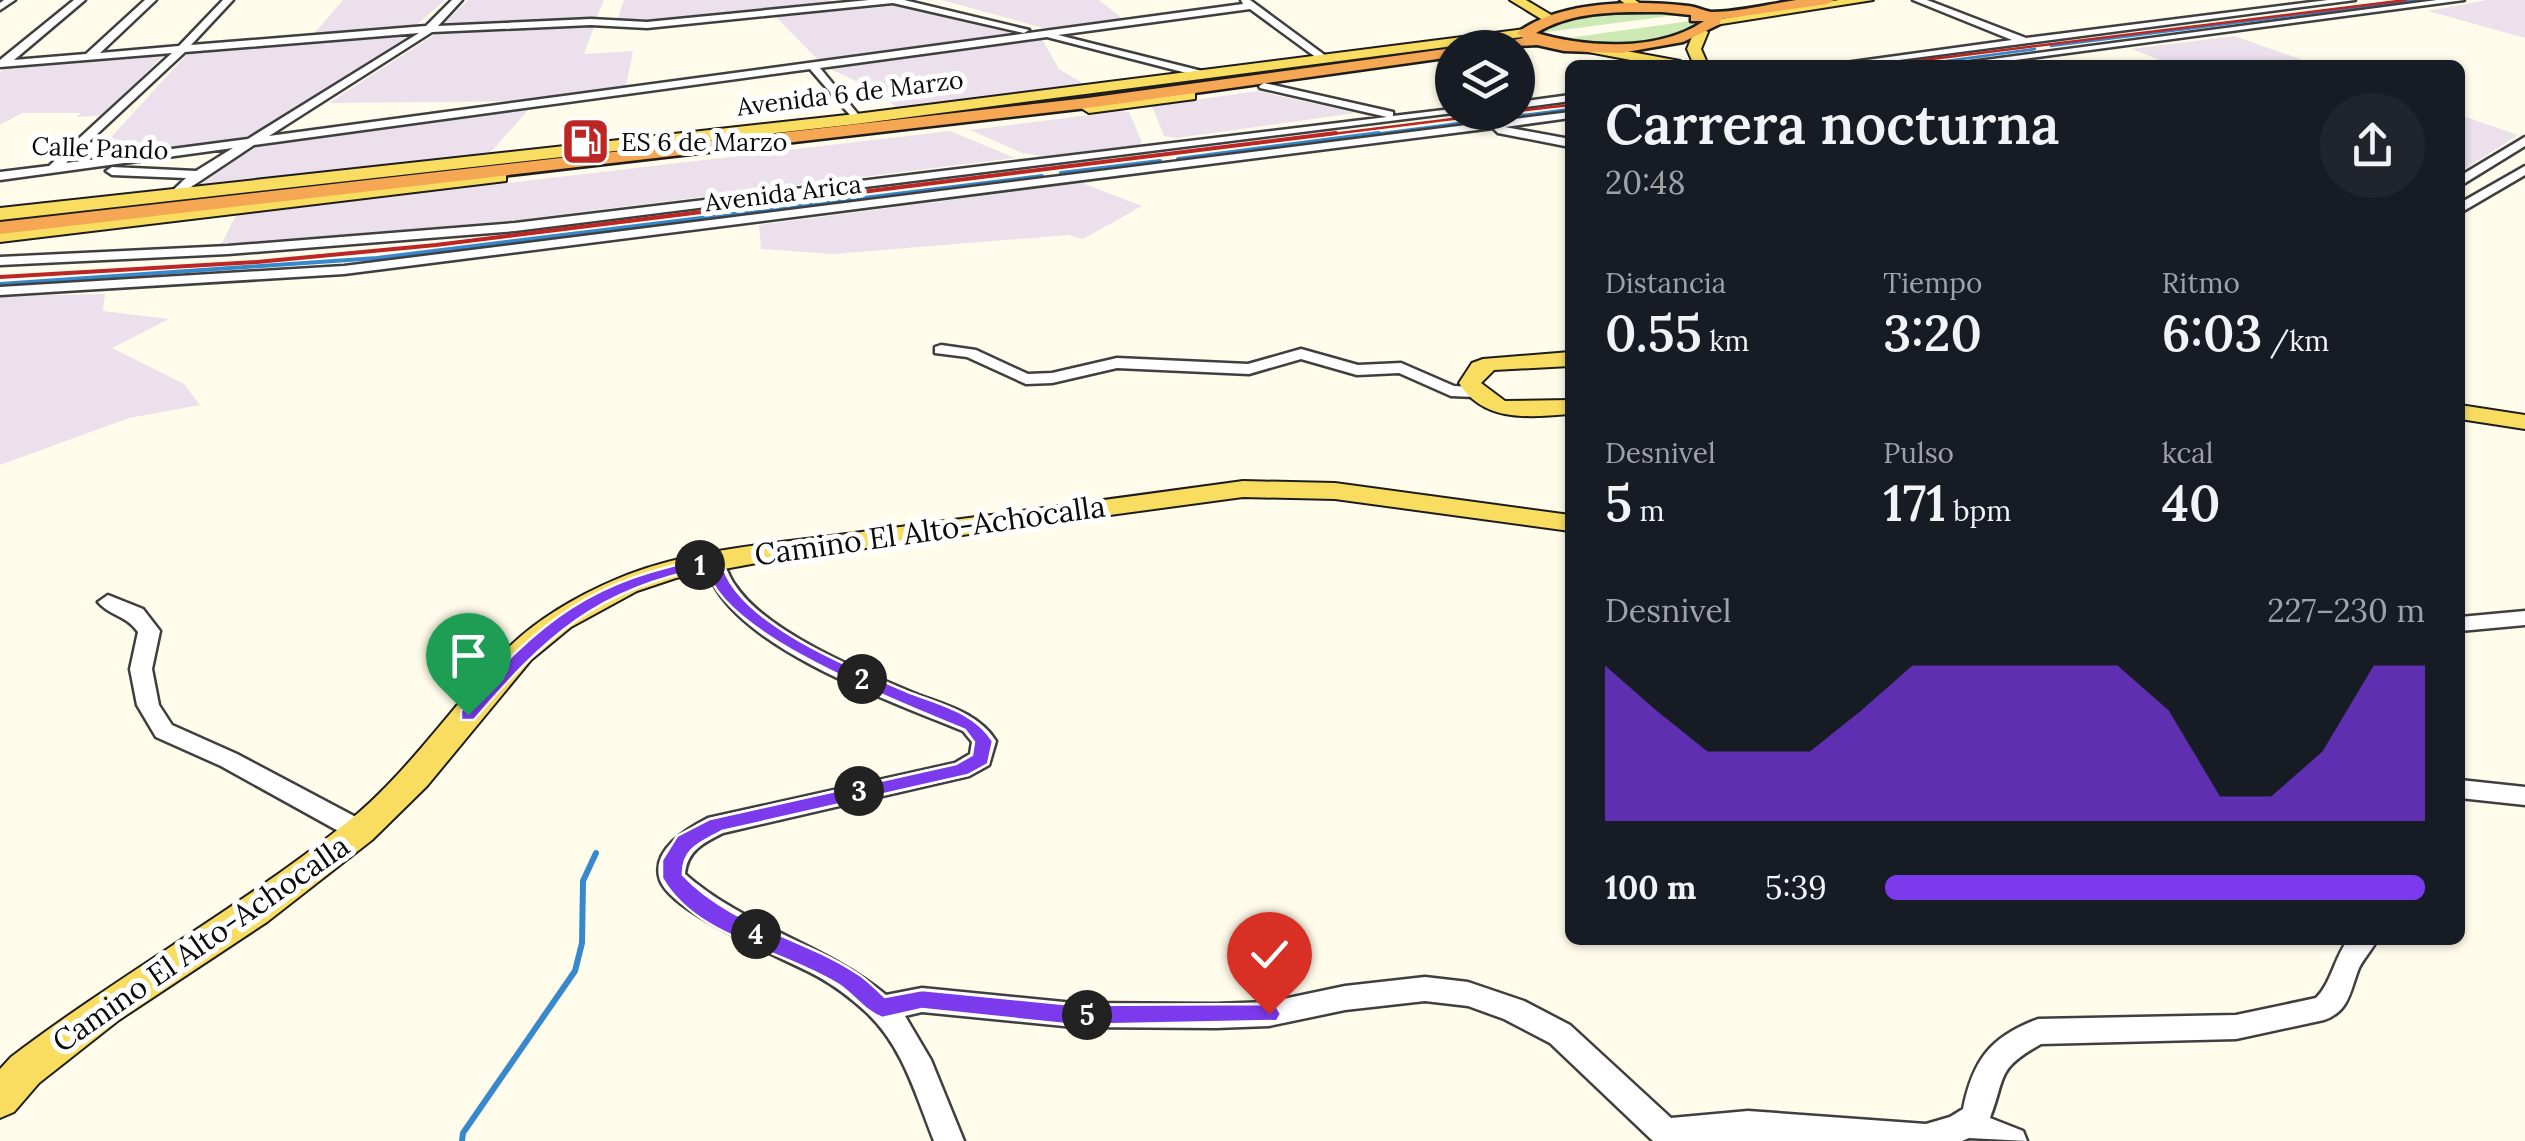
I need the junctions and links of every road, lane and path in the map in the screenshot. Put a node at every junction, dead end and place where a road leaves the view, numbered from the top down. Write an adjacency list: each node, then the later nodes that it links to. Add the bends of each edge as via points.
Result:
1 (10, 0): 19 (street)
2 (80, 0): 46 (street)
3 (151, 0): 38 (street)
4 (228, 0): 34 (street)
5 (457, 0): 24 (street)
6 (894, 0): 16 (street); 24 (street, via 635,26)
7 (1516, 0): 22 (main road)
8 (1756, 0): 21 (main road, Avenida 6 de Marzo)
9 (1797, 0): 21 (highway, Avenida 6 de Marzo)
10 (1827, 0): 21 (highway, Avenida 6 de Marzo)
11 (1866, 0): 21 (main road, Avenida 6 de Marzo)
12 (1920, 0): 31 (street)
13 (2234, 0): 20 (street)
14 (2350, 0): 20 (street)
15 (2458, 0): 37 (street)
16 (922, 3): 27 (street)
17 (1248, 3): 27 (street); 39 (street)
18 (1633, 4): 21 (highway); 22 (highway)
19 (0, 7)
20 (2271, 10): 31 (street)
21 (1702, 18): 23 (highway, Avenida 6 de Marzo); 29 (highway, Avenida 6 de Marzo); 32 (highway, via 1654,44); 41 (main road, via 1694,49)
22 (1551, 19): 26 (highway)
23 (1646, 25)
24 (427, 30): 34 (street); 62 (street)
25 (1572, 31): 28 (highway, Avenida 6 de Marzo)
26 (1535, 33)
27 (1039, 34): 47 (street); 48 (street)
28 (1535, 38)
29 (1535, 39)
30 (1535, 41): 32 (highway)
31 (2026, 41): 37 (street); 42 (street)
32 (1586, 47): 40 (main road)
33 (1435, 49): 39 (main road, Avenida 6 de Marzo)
34 (182, 50): 38 (street); 66 (street)
35 (1435, 51): 73 (highway, Avenida 6 de Marzo)
36 (1435, 52): 50 (highway, Avenida 6 de Marzo)
37 (2056, 52): 43 (street); 44 (street)
38 (89, 57): 46 (street)
39 (1326, 59): 48 (main road, Avenida 6 de Marzo)
40 (1654, 60)
41 (1698, 60)
42 (1876, 60)
43 (1992, 60)
44 (2077, 60)
45 (1435, 62): 49 (main road, Avenida 6 de Marzo)
46 (1, 64)
47 (812, 66): 57 (street); 62 (street)
48 (1206, 74): 57 (main road, Avenida 6 de Marzo)
49 (1264, 86): 51 (main road, Avenida 6 de Marzo); 56 (street)
50 (1152, 95): 51 (highway); 76 (highway, Avenida 6 de Marzo)
51 (1198, 95): 77 (main road, Avenida 6 de Marzo)
52 (1565, 99): 53 (street)
53 (1535, 103)
54 (1435, 115): 56 (street, Avenida Arica)
55 (1565, 116): 58 (street, Avenida Arica)
56 (1413, 118): 78 (street, Avenida Arica, via 514,227)
57 (856, 119): 71 (main road, Avenida 6 de Marzo)
58 (1535, 119)
59 (1450, 130): 79 (street, Avenida Arica, via 344,270)
60 (1502, 130): 63 (street)
61 (2525, 141): 64 (street)
62 (251, 142): 66 (street); 68 (street)
63 (1565, 143)
64 (2487, 165): 67 (street); 70 (street)
65 (0, 167): 66 (street, Calle Pando)
66 (53, 169): 68 (street, Calle Pando); 69 (street)
67 (2522, 172): 72 (street)
68 (198, 174): 71 (street)
69 (0, 176)
70 (2465, 179)
71 (176, 193): 74 (main road, Avenida 6 de Marzo)
72 (2465, 206)
73 (122, 208): 74 (highway); 76 (highway, Avenida 6 de Marzo)
74 (40, 209): 75 (main road, Avenida 6 de Marzo)
75 (0, 214)
76 (0, 225)
77 (0, 236)
78 (0, 261)
79 (0, 291)
80 (941, 350): 82 (street, via 970,353 1026,380 1117,363 1249,369 1301,354 1357,370 1401,368)
81 (1565, 359): 82 (main road, via 1491,364 1472,376)
82 (1474, 392): 83 (main road, via 1508,408)
83 (1565, 408)
84 (2465, 413): 85 (main road)
85 (2525, 422)
86 (1565, 522): 87 (main road, Camino El Alto-Achocalla, via 1335,492 1243,489)
87 (714, 562): 93 (main road, Camino El Alto-Achocalla, via 626,584 561,620 521,653); 95 (street, via 717,578 751,614 793,643 971,726 984,741 982,759 961,770 717,825 684,842 672,860 672,878 691,898 848,978)
88 (108, 602): 93 (street, via 136,614 148,631 142,669 148,704 164,732)
89 (2525, 618): 90 (street)
90 (2465, 624)
91 (2465, 790): 92 (street)
92 (2525, 796)
93 (360, 831): 96 (main road, Camino El Alto-Achocalla, via 254,912 106,1008 25,1070)
94 (2360, 945): 97 (street, via 2338,995 2324,1008 2236,1026 2038,1032 1994,1063)
95 (882, 1008): 98 (street, via 922,1000 1074,1015 1216,1016 1269,1014 1424,988 1468,994 1560,1034); 99 (street, via 910,1049)
96 (0, 1099)
97 (1970, 1124): 98 (street, via 1926,1138 1748,1126); 100 (street)
98 (1672, 1136)
99 (950, 1141)
100 (2012, 1141)

